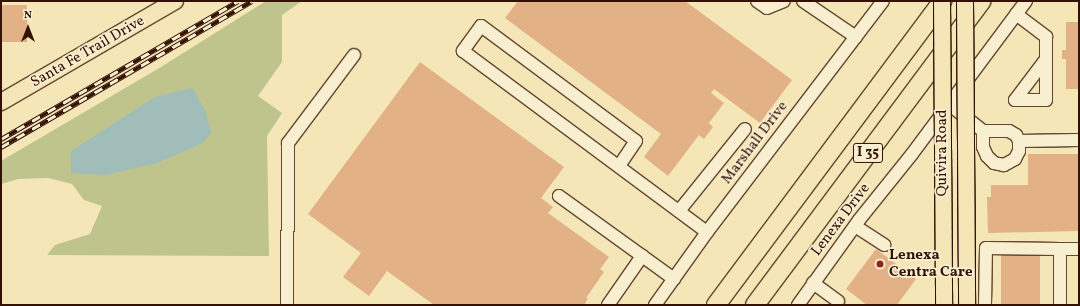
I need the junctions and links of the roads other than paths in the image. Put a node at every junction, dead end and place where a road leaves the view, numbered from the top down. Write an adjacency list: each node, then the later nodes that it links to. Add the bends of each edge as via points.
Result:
1 (175, 1): 14 (main road, Santa Fe Trail Drive)
2 (756, 1): 3 (street, via 767,8)
3 (784, 1)
4 (803, 1): 11 (street)
5 (883, 1): 11 (street, Marshall Drive)
6 (942, 1): 35 (highway, I 35); 38 (main road, Quivira Road, bridge)
7 (965, 1): 39 (main road, Quivira Road, bridge)
8 (982, 1): 36 (highway, I 35)
9 (1026, 1): 10 (street, Lenexa Drive)
10 (1016, 14): 13 (street, via 1046,37); 15 (street, Lenexa Drive)
11 (856, 37): 24 (street, Marshall Drive)
12 (354, 55): 32 (street, via 288,143)
13 (1046, 59)
14 (1, 102)
15 (950, 105): 17 (street); 23 (street, Lenexa Drive)
16 (745, 129): 22 (street)
17 (983, 131): 19 (street, via 1009,131 1016,135); 19 (street, via 983,147 994,163 1004,165 1015,160 1019,151)
18 (1079, 140): 19 (street)
19 (1019, 141)
20 (619, 166): 20 (street, via 463,51 480,26 636,142); 22 (street)
21 (559, 196): 28 (street)
22 (679, 211): 24 (street)
23 (855, 226): 25 (street); 30 (street, Lenexa Drive)
24 (707, 232): 29 (street, Marshall Drive)
25 (884, 245)
26 (1060, 249): 27 (street); 40 (street, via 986,248); 41 (street)
27 (1079, 249)
28 (642, 256): 29 (street); 33 (street)
29 (674, 279): 34 (street, Marshall Drive)
30 (814, 283): 31 (street); 37 (street, Lenexa Drive)
31 (838, 301)
32 (287, 305)
33 (608, 305)
34 (655, 305)
35 (716, 305)
36 (755, 305)
37 (798, 305)
38 (944, 305)
39 (967, 305)
40 (985, 305)
41 (1060, 305)

